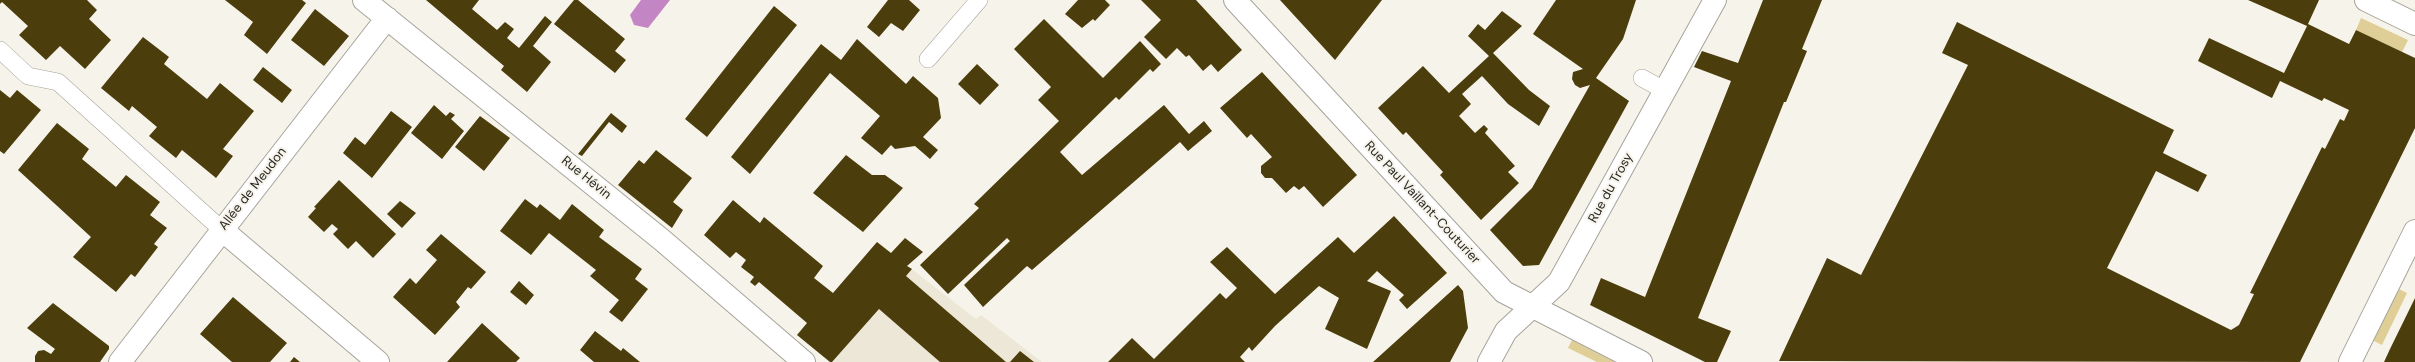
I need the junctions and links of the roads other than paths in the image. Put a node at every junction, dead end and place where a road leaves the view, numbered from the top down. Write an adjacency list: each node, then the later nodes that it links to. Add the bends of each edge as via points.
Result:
1 (364, 0): 6 (street, Rue Hévin)
2 (980, 0): 9 (lane)
3 (1235, 0): 14 (street, Rue Paul Vaillant-Couturier, via 1504,292)
4 (1715, 0): 11 (street, Rue du Trosy)
5 (2366, 0): 7 (street)
6 (387, 18): 12 (street, Allée de Meudon); 17 (street, Rue Hévin, via 662,240)
7 (2415, 24)
8 (0, 50): 12 (lane, via 28,76 58,82)
9 (928, 59)
10 (1642, 78): 11 (lane)
11 (1664, 90): 14 (street, Rue du Trosy, via 1559,282)
12 (221, 229): 15 (street, Allée de Meudon); 16 (street)
13 (2415, 231): 20 (street)
14 (1531, 306): 18 (street, Rue du Trosy, via 1506,331); 19 (street, Rue Paul Vaillant-Couturier)
15 (124, 358)
16 (378, 362)
17 (804, 362)
18 (1489, 362)
19 (1642, 362)
20 (2350, 362)

